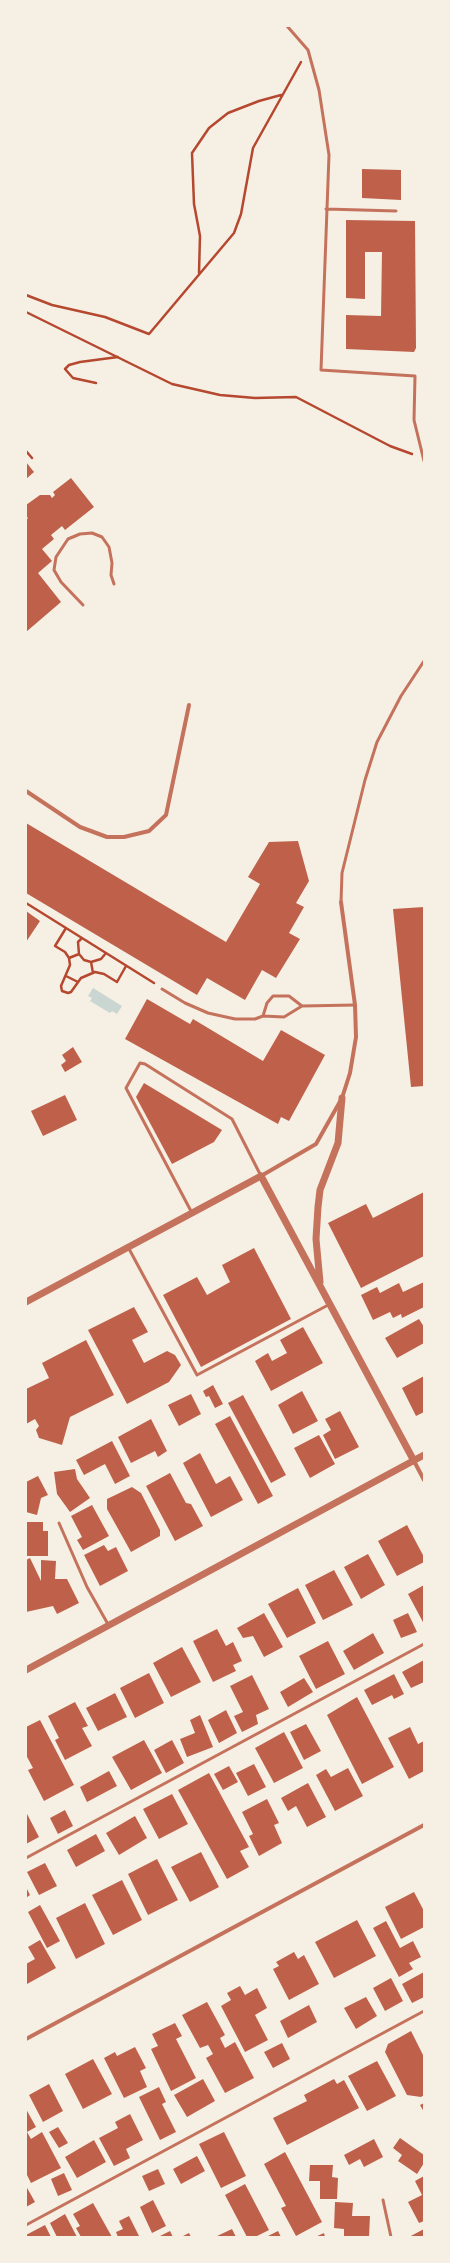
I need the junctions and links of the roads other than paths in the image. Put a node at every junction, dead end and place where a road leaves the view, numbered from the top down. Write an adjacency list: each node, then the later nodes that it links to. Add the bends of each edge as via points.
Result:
1 (287, 26): 2 (lane, via 308,50 319,90 329,155)
2 (326, 209): 3 (lane); 4 (lane, via 320,370 415,376 414,420)
3 (396, 211)
4 (424, 461)
5 (114, 584): 6 (lane, via 110,575 112,563 102,537 92,533 68,539 56,557 54,570 61,582)
6 (83, 605)
7 (424, 661): 10 (lane, via 401,696 377,742 342,873)
8 (189, 705): 9 (street, via 166,815 148,831 124,837 107,837 80,827)
9 (26, 791)
10 (341, 902): 12 (street)
11 (162, 989): 14 (lane, via 208,1013 235,1019 255,1019)
12 (355, 1005): 13 (lane); 15 (street, via 356,1037 350,1073)
13 (302, 1006): 14 (lane, via 284,1017); 14 (lane, via 289,996 273,996 267,1003)
14 (263, 1016)
15 (342, 1098): 16 (street, via 316,1144); 19 (street, via 338,1143 320,1190 318,1207 316,1239)
16 (261, 1176): 17 (street); 17 (lane, via 232,1119 140,1063 126,1088); 19 (street)
17 (192, 1213): 18 (street)
18 (128, 1247): 20 (street); 21 (lane, via 198,1376)
19 (320, 1286): 21 (street)
20 (26, 1302)
21 (330, 1304): 23 (street)
22 (424, 1455): 23 (street)
23 (414, 1461): 24 (street); 26 (street)
24 (424, 1480)
25 (59, 1524): 26 (lane, via 87,1587)
26 (109, 1626): 28 (street)
27 (424, 1644): 30 (lane)
28 (26, 1670)
29 (424, 1825): 32 (street)
30 (26, 1858)
31 (424, 2011): 34 (lane)
32 (26, 2039)
33 (383, 2200): 35 (lane)
34 (26, 2226)
35 (391, 2237)

